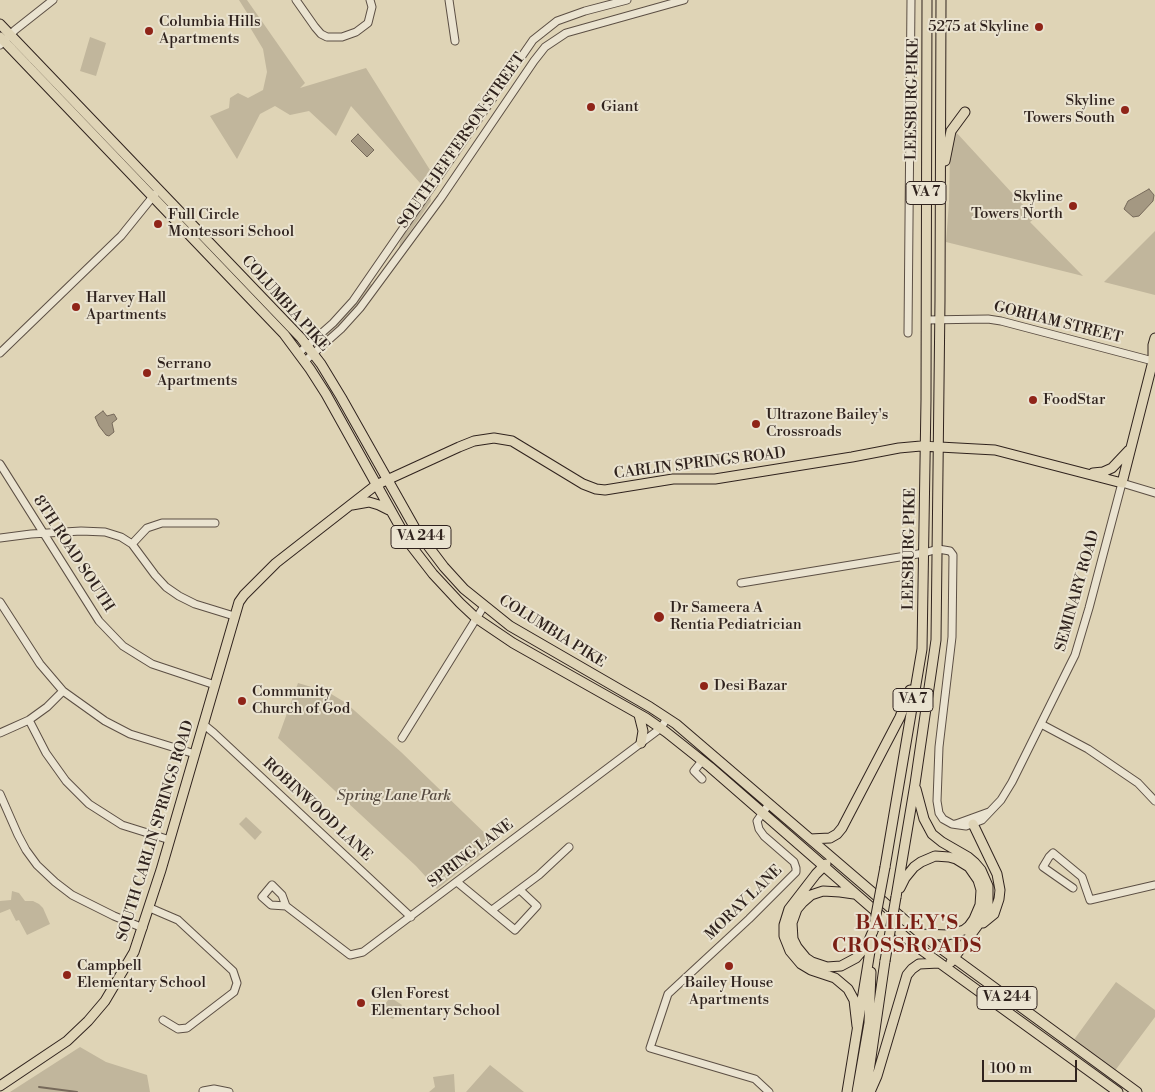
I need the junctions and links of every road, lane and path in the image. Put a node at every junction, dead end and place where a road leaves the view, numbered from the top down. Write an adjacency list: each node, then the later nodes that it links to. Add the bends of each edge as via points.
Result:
1 (53, 0): 11 (street)
2 (296, 0): 3 (street, via 315,27 327,37 342,37 368,23 372,8)
3 (370, 0)
4 (449, 0): 12 (street)
5 (627, 0): 20 (street, SOUTH JEFFERSON STREET, via 557,21 533,40 353,301)
6 (684, 0): 20 (street, SOUTH JEFFERSON STREET, via 566,33 546,47 360,308 337,333)
7 (911, 0): 18 (street)
8 (927, 0): 16 (main road, LEESBURG PIKE / VA 7)
9 (941, 0): 14 (main road, LEESBURG PIKE / VA 7)
10 (0, 24): 11 (main road, COLUMBIA PIKE)
11 (4, 39): 15 (main road, COLUMBIA PIKE)
12 (456, 41)
13 (965, 112): 14 (main road, via 951,131)
14 (940, 180): 17 (main road, LEESBURG PIKE / VA 7)
15 (156, 193): 20 (main road, COLUMBIA PIKE); 21 (street, via 121,236); 22 (main road, COLUMBIA PIKE)
16 (926, 320): 17 (street, GORHAM STREET); 25 (main road, LEESBURG PIKE / VA 7)
17 (940, 320): 23 (street, GORHAM STREET, via 1000,320); 26 (main road, LEESBURG PIKE / VA 7)
18 (908, 333)
19 (1155, 338): 23 (main road, SEMINARY ROAD)
20 (310, 349): 22 (street, SOUTH JEFFERSON STREET); 24 (street, SOUTH JEFFERSON STREET); 30 (main road, COLUMBIA PIKE / VA 244, via 346,405)
21 (0, 352)
22 (299, 353): 24 (main road, COLUMBIA PIKE)
23 (1154, 359): 27 (main road, SEMINARY ROAD)
24 (305, 362): 32 (main road, COLUMBIA PIKE / VA 244)
25 (926, 446): 26 (main road, CARLIN SPRINGS ROAD); 30 (main road, CARLIN SPRINGS ROAD, via 715,479 673,479 605,490 583,484 512,441 494,438 474,441); 42 (main road, LEESBURG PIKE / VA 7)
26 (938, 446): 29 (main road, CARLIN SPRINGS ROAD, via 995,450); 40 (main road, LEESBURG PIKE / VA 7)
27 (1131, 448): 29 (main road, via 1112,468); 31 (main road, SEMINARY ROAD)
28 (0, 464): 37 (street, 8TH ROAD SOUTH)
29 (1088, 474): 31 (main road, CARLIN SPRINGS ROAD)
30 (387, 480): 32 (main road, CARLIN SPRINGS ROAD); 45 (main road, COLUMBIA PIKE / VA 244, via 426,545 457,582)
31 (1122, 483): 33 (street); 55 (street, SEMINARY ROAD, via 1074,655)
32 (376, 485): 34 (main road, CARLIN SPRINGS ROAD); 35 (main road, COLUMBIA PIKE / VA 244)
33 (1155, 493)
34 (349, 506): 35 (main road, via 369,502); 41 (main road, CARLIN SPRINGS ROAD)
35 (390, 510): 47 (main road, COLUMBIA PIKE / VA 244, via 424,564)
36 (215, 523): 39 (street, via 162,523 147,528)
37 (43, 534): 38 (street); 39 (street, via 105,532); 49 (street, 8TH ROAD SOUTH, via 99,621 123,646 152,664)
38 (0, 538)
39 (132, 544): 46 (street, via 166,587 195,604)
40 (938, 549): 42 (street); 63 (main road, LEESBURG PIKE / VA 7, via 936,640); 69 (street, via 952,553 954,585 937,801 941,816 946,822)
41 (291, 553): 46 (main road, SOUTH CARLIN SPRINGS ROAD, via 262,575 244,595)
42 (924, 554): 43 (street); 48 (main road, LEESBURG PIKE / VA 7)
43 (741, 583)
44 (0, 602): 50 (street, via 40,664)
45 (484, 606): 47 (street); 52 (main road, COLUMBIA PIKE / VA 244, via 527,636)
46 (234, 616): 49 (main road, SOUTH CARLIN SPRINGS ROAD)
47 (476, 618): 51 (main road, COLUMBIA PIKE / VA 244, via 512,643); 58 (street)
48 (922, 649): 72 (main road, via 900,717 842,828 830,838); 89 (main road, LEESBURG PIKE / VA 7, bridge)
49 (215, 685): 54 (main road, SOUTH CARLIN SPRINGS ROAD)
50 (63, 691): 53 (street); 60 (street, via 105,721 130,734)
51 (640, 714): 56 (main road, COLUMBIA PIKE / VA 244); 59 (main road)
52 (667, 718): 56 (street, SPRING LANE); 66 (main road, COLUMBIA PIKE / VA 244)
53 (29, 720): 57 (street); 71 (street, via 46,754 89,804 122,825)
54 (203, 724): 60 (main road, SOUTH CARLIN SPRINGS ROAD); 85 (street, ROBINWOOD LANE)
55 (1041, 724): 65 (street, via 1088,749 1138,783); 67 (street, SEMINARY ROAD, via 1012,782)
56 (661, 728): 59 (street, SPRING LANE); 61 (main road, COLUMBIA PIKE / VA 244)
57 (0, 733)
58 (402, 738)
59 (641, 743): 76 (street, SPRING LANE)
60 (194, 754): 71 (main road, SOUTH CARLIN SPRINGS ROAD)
61 (702, 761): 62 (street, via 694,771); 68 (main road, COLUMBIA PIKE / VA 244)
62 (702, 779)
63 (915, 784): 81 (main road, LEESBURG PIKE / VA 7); 86 (main road, via 924,819 932,834 968,857 985,878 988,905)
64 (0, 794): 87 (street, via 26,850 54,882 72,895)
65 (1155, 801)
66 (769, 804): 68 (street); 72 (main road, COLUMBIA PIKE / VA 244)
67 (989, 812): 69 (street, SEMINARY ROAD); 70 (street, SEMINARY ROAD)
68 (762, 813): 75 (main road, COLUMBIA PIKE / VA 244); 98 (street, MORAY LANE, via 757,823 762,834 794,862 796,872 668,994 650,1048 755,1080)
69 (956, 824): 70 (street, via 964,827)
70 (973, 824): 86 (main road, via 1000,890 994,914)
71 (170, 840): 83 (main road, SOUTH CARLIN SPRINGS ROAD)
72 (810, 840): 74 (main road, COLUMBIA PIKE / VA 244)
73 (569, 847): 79 (street)
74 (837, 863): 75 (main road); 88 (main road, COLUMBIA PIKE / VA 244)
75 (823, 866): 80 (main road, COLUMBIA PIKE / VA 244); 93 (main road, via 789,909 784,925 785,940 792,955 803,966 835,978 848,989 854,1000)
76 (457, 882): 84 (street); 85 (street, SPRING LANE)
77 (1155, 885): 78 (street, via 1090,900 1082,876 1053,853 1043,867)
78 (1073, 888)
79 (520, 890): 84 (street); 84 (street, via 538,906 515,930)
80 (855, 894): 89 (main road, via 828,891 811,895 794,916 793,939 806,958 827,967 847,964); 91 (main road, COLUMBIA PIKE / VA 244)
81 (896, 897): 88 (main road, via 914,867 928,858 956,859 974,873 981,898 978,912 968,926 948,935); 100 (main road, LEESBURG PIKE / VA 7, bridge)
82 (286, 906): 85 (street, SPRING LANE, via 350,955 363,952)
83 (150, 908): 87 (main road, SOUTH CARLIN SPRINGS ROAD); 92 (street, via 178,920 233,971 237,983 234,992 187,1028 178,1029)
84 (492, 910)
85 (411, 917)
86 (978, 926): 90 (main road)
87 (143, 928): 94 (main road, SOUTH CARLIN SPRINGS ROAD, via 121,976 88,1021 67,1042)
88 (920, 934): 90 (main road, COLUMBIA PIKE / VA 244)
89 (869, 947): 93 (main road); 99 (main road, via 869,1023)
90 (954, 959): 91 (main road); 103 (main road, COLUMBIA PIKE / VA 244)
91 (942, 966): 101 (main road, via 919,964 908,975); 102 (main road, COLUMBIA PIKE / VA 244)
92 (164, 1020)
93 (857, 1026): 95 (main road)
94 (0, 1086)
95 (847, 1090)
96 (203, 1091): 97 (street)
97 (228, 1092)
98 (769, 1092)
99 (857, 1092)
100 (866, 1092)
101 (870, 1092)
102 (1118, 1092)
103 (1137, 1092)

